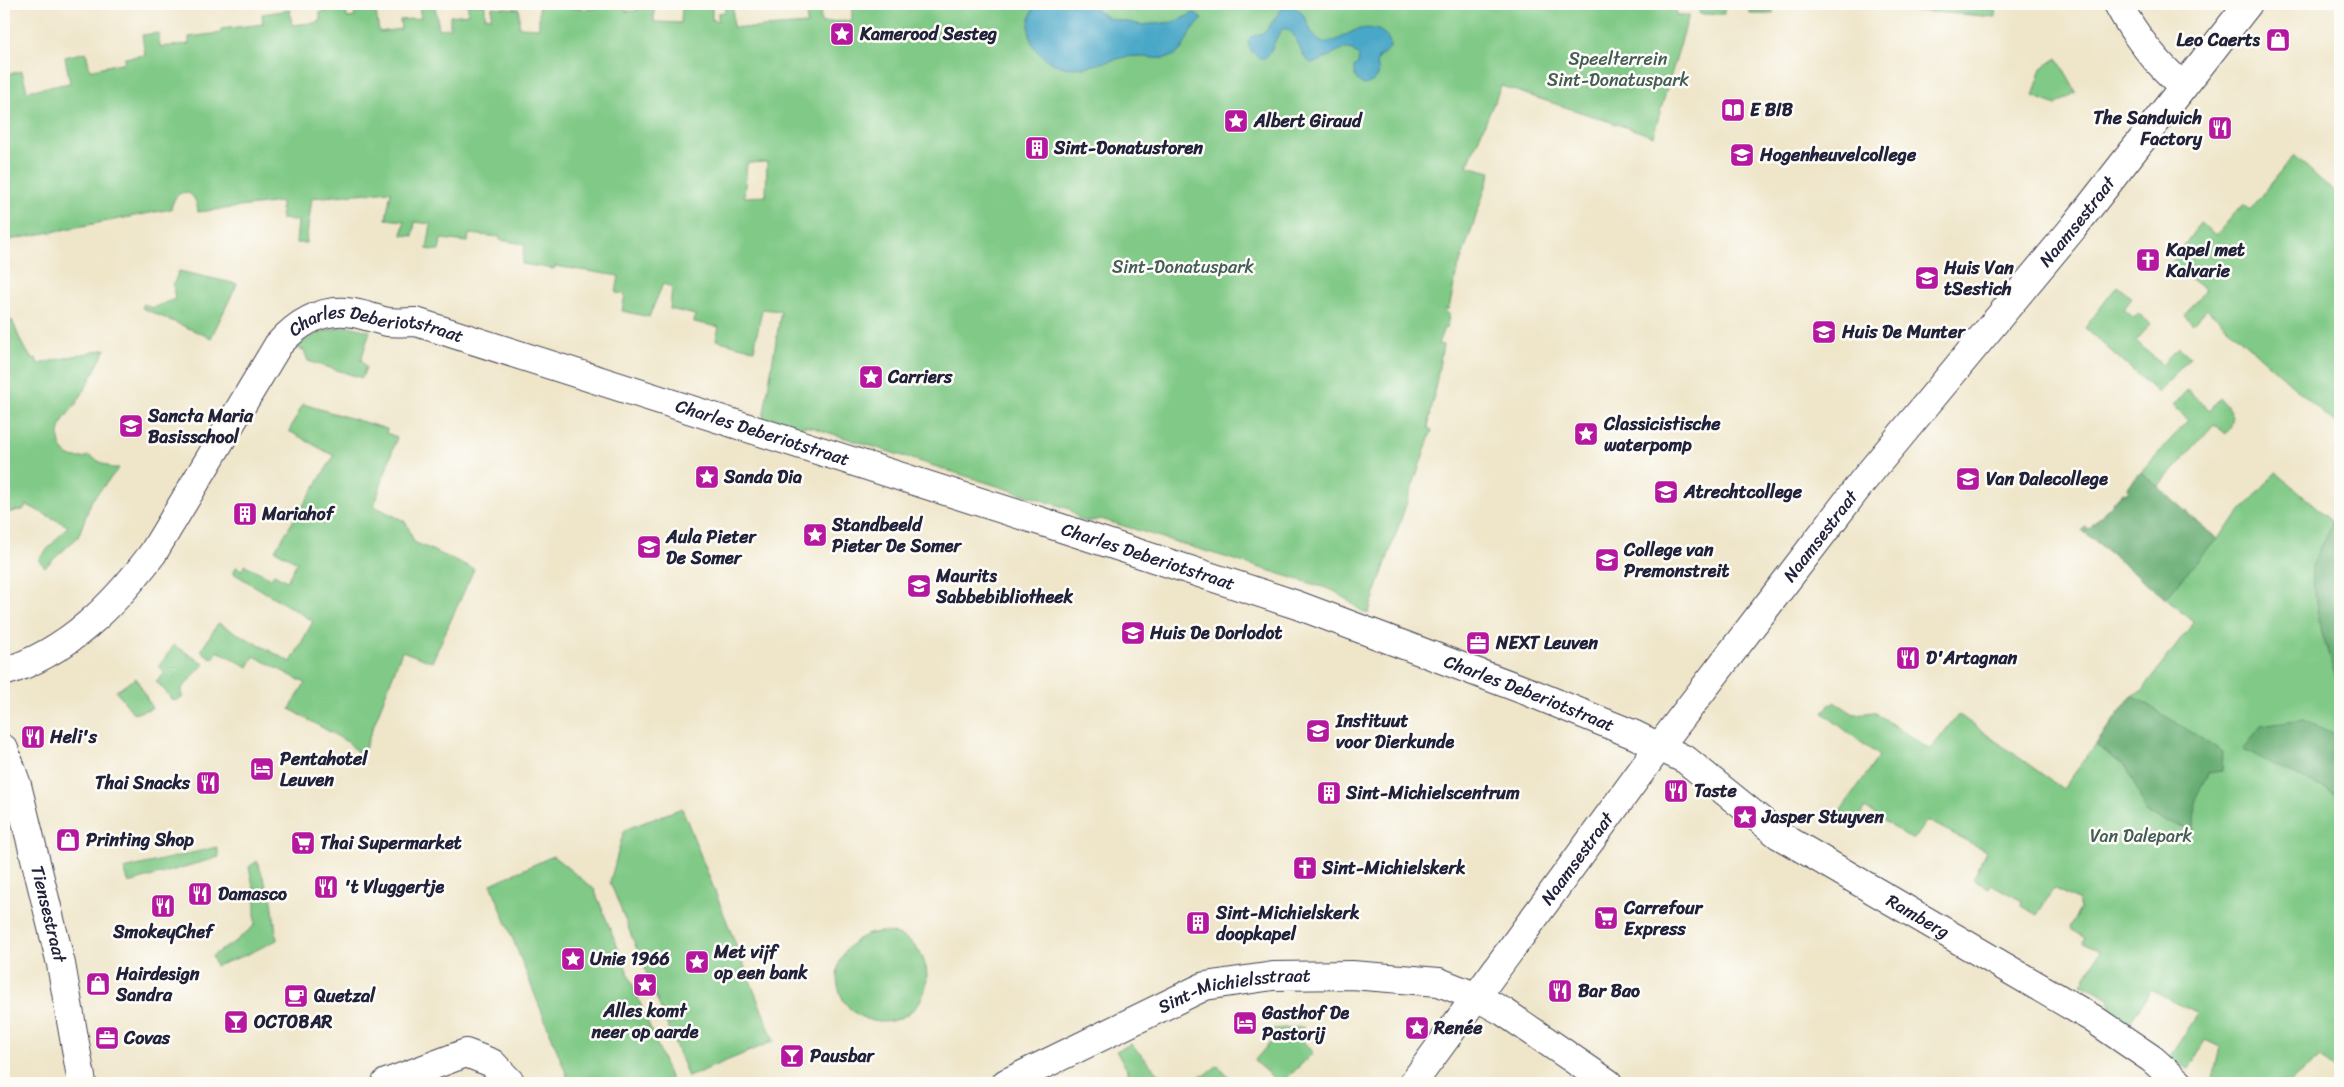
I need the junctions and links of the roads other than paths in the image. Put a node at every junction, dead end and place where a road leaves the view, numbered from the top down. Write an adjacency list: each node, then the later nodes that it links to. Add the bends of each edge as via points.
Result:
1 (2118, 4): 3 (street, via 2128,23 2167,73)
2 (2248, 4): 3 (street, Naamsestraat)
3 (2183, 86): 5 (street, Naamsestraat, via 2073,228 1862,482)
4 (4, 672): 5 (street, Charles Deberiotstraat, via 23,666 105,612 153,553 278,345 290,332 315,315 347,312 390,322 416,322 1297,605 1529,692)
5 (1659, 747): 7 (street, Naamsestraat); 14 (street, Ramberg, via 1686,760 1779,835 2092,1018 2152,1059)
6 (4, 749): 8 (street, Tiensestraat, via 17,785 61,964)
7 (1478, 997): 11 (street, Sint-Michielsstraat, via 1438,982 1352,975 1273,976 1205,986); 12 (street, Naamsestraat); 13 (street, Sint-Michielsstraat)
8 (82, 1083)
9 (386, 1083): 10 (street, via 466,1053 492,1063)
10 (511, 1083)
11 (1006, 1083)
12 (1413, 1083)
13 (1608, 1083)
14 (2179, 1083)

